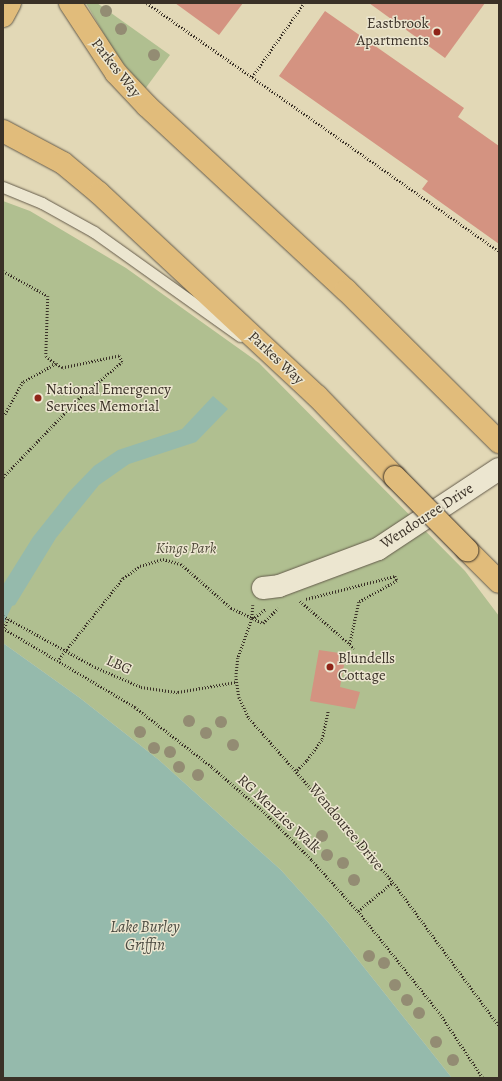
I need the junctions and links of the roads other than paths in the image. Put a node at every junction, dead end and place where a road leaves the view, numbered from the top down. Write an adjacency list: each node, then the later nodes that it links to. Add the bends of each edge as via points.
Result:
1 (10, 3): 3 (main road)
2 (70, 3): 9 (main road, Parkes Way, via 116,73 147,106 346,290)
3 (3, 16)
4 (3, 131): 6 (main road, Parkes Way)
5 (3, 138): 6 (main road, Parkes Way)
6 (40, 149): 8 (main road, Parkes Way, via 63,163 99,193)
7 (3, 187): 8 (lane, via 42,203 94,232)
8 (284, 368): 11 (main road, Parkes Way, bridge, via 317,396)
9 (499, 442)
10 (499, 469): 12 (street, Wendouree Drive, via 378,548 279,586)
11 (499, 582)
12 (263, 588)

